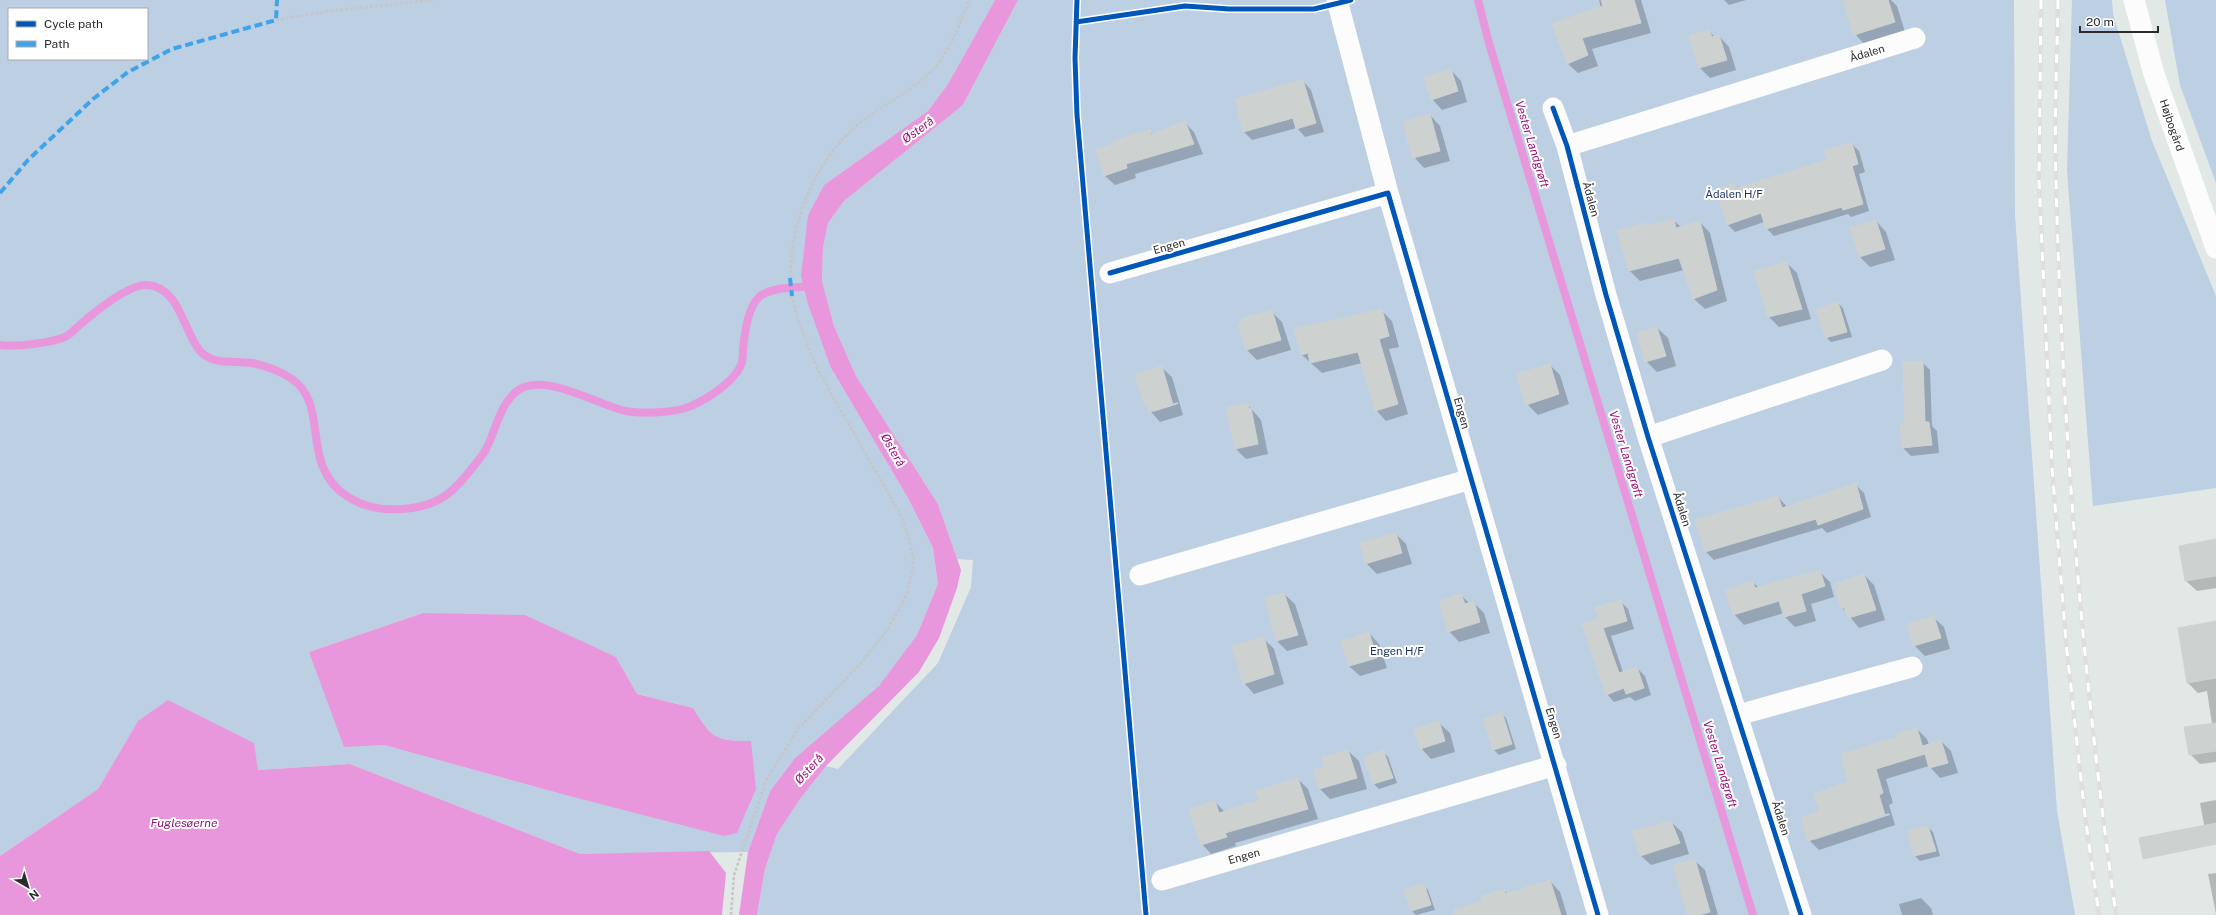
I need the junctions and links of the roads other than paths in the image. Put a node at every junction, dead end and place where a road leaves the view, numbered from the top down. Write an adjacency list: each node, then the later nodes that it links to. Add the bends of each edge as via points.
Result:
1 (1337, 0): 6 (street, Engen)
2 (2134, 0): 7 (street, Højbogård, via 2154,74)
3 (1915, 38): 5 (street, Ådalen)
4 (1553, 108): 5 (street, Ådalen)
5 (1567, 146): 10 (street, Ådalen, via 1606,295)
6 (1388, 193): 8 (street, Engen); 11 (street, Engen)
7 (2216, 248)
8 (1110, 274)
9 (1882, 360): 10 (street)
10 (1648, 438): 14 (street, Ådalen)
11 (1471, 479): 12 (street); 15 (street, Engen)
12 (1140, 575)
13 (1912, 667): 14 (street)
14 (1738, 715): 18 (street, Ådalen)
15 (1556, 765): 16 (street, Engen); 17 (street, Engen)
16 (1162, 880)
17 (1598, 915)
18 (1801, 915)

